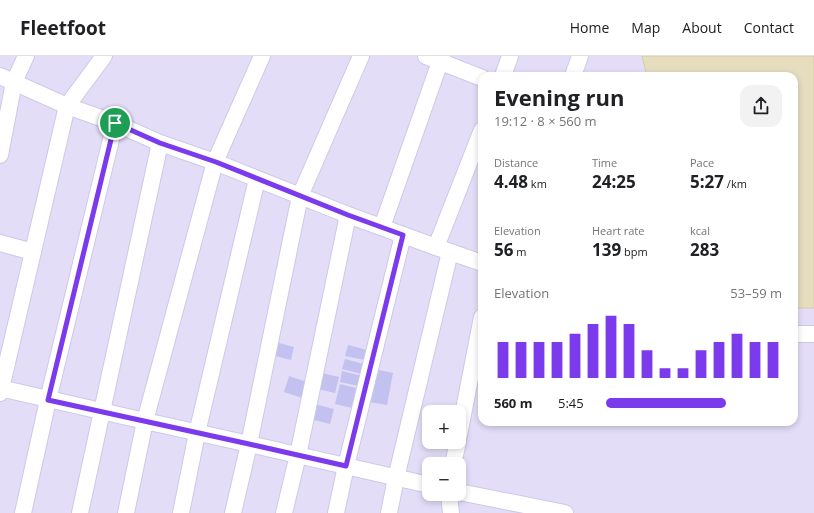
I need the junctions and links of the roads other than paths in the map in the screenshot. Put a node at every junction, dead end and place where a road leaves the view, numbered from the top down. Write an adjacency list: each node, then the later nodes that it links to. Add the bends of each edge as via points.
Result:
1 (26, 56): 11 (street)
2 (104, 56): 12 (street)
3 (262, 56): 17 (street)
4 (361, 56): 19 (street)
5 (510, 56): 8 (street)
6 (580, 56): 9 (street)
7 (436, 58): 10 (street); 21 (street)
8 (504, 72)
9 (575, 72)
10 (478, 76)
11 (7, 79): 12 (street); 16 (street)
12 (67, 106): 13 (street); 25 (street)
13 (115, 123): 15 (street); 31 (street)
14 (478, 142): 24 (street)
15 (160, 143): 17 (street); 33 (street)
16 (0, 155)
17 (216, 162): 18 (street); 34 (street)
18 (257, 179): 19 (street); 35 (street)
19 (300, 196): 20 (street); 36 (street)
20 (348, 215): 21 (street); 37 (street)
21 (382, 227): 22 (street)
22 (403, 235): 24 (street); 38 (street)
23 (0, 243): 25 (street)
24 (443, 250): 26 (street); 39 (street)
25 (33, 252): 30 (street)
26 (478, 262)
27 (798, 334): 28 (street)
28 (814, 334)
29 (478, 338): 32 (street)
30 (0, 390): 31 (street)
31 (48, 400): 33 (street); 43 (street)
32 (465, 405)
33 (102, 411): 34 (street); 44 (street)
34 (145, 421): 35 (street); 45 (street)
35 (197, 432): 36 (street); 46 (street)
36 (249, 444): 37 (street); 47 (street)
37 (298, 455): 38 (street); 48 (street)
38 (346, 466): 39 (street); 49 (street)
39 (396, 478): 40 (street); 50 (street)
40 (422, 484)
41 (466, 493): 52 (street)
42 (450, 501): 51 (street)
43 (23, 513)
44 (80, 513)
45 (126, 513)
46 (181, 513)
47 (233, 513)
48 (284, 513)
49 (336, 513)
50 (389, 513)
51 (451, 513)
52 (564, 513)

